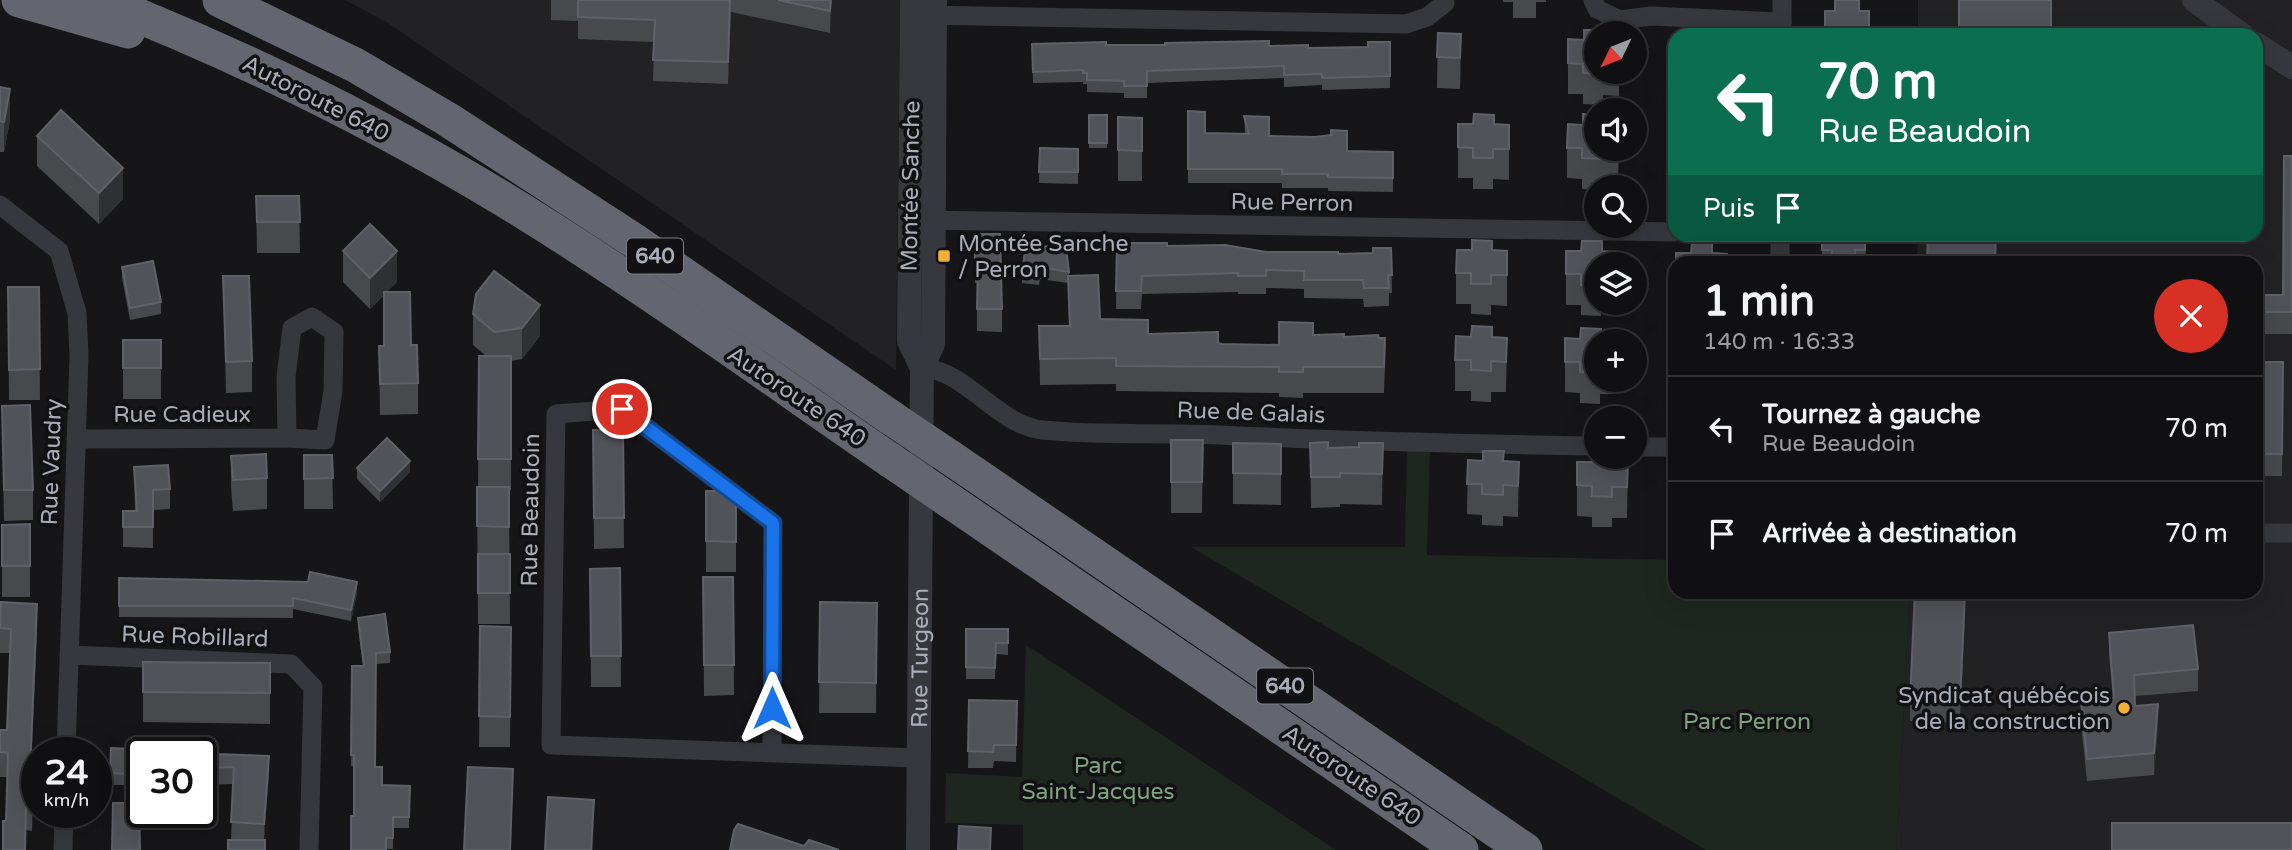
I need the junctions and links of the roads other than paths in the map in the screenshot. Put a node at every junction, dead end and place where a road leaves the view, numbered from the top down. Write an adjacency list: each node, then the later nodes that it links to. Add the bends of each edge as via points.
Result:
1 (19, 0): 15 (highway)
2 (99, 0): 15 (highway, Autoroute 640 / 640)
3 (220, 0): 17 (highway, Autoroute 640 / 640)
4 (265, 0): 17 (highway)
5 (1593, 0): 10 (street, via 1597,9 1620,20)
6 (1782, 0): 12 (street)
7 (2194, 0): 13 (street)
8 (1445, 3): 9 (street, via 1427,17 1406,24)
9 (923, 7): 19 (street, Montée Sanche); 20 (street, Montée Sanche)
10 (1651, 8): 11 (street)
11 (1776, 28)
12 (1782, 28)
13 (2232, 28)
14 (2263, 48): 16 (street)
15 (256, 67): 28 (highway, Autoroute 640 / 640, via 505,200)
16 (2292, 67)
17 (417, 100): 28 (highway, Autoroute 640 / 640, bridge, via 890,417)
18 (0, 205): 24 (street, Rue Vaudry, via 59,251 79,330)
19 (909, 220): 20 (street, Rue Perron); 22 (street, Montée Sanche, via 909,341)
20 (935, 220): 21 (street, Rue Perron); 22 (street, Montée Sanche, via 933,344)
21 (1668, 232)
22 (922, 369): 25 (street, Rue de Galais, via 941,371 1022,425 1045,430); 28 (street, Montée Sanche)
23 (287, 438): 23 (street, Rue Cadieux, via 325,440 333,391 334,332 312,317 292,328 286,377); 24 (street, Rue Cadieux)
24 (76, 439): 31 (street, Rue Vaudry)
25 (1584, 446)
26 (1647, 447): 27 (street)
27 (1668, 447)
28 (921, 461): 34 (street, Rue Turgeon); 39 (highway, Autoroute 640 / 640, bridge, via 950,501); 40 (highway, Autoroute 640 / 640)
29 (2263, 533): 30 (street)
30 (2292, 533)
31 (69, 655): 32 (street, Rue Vaudry); 37 (street, Rue Robillard, via 292,664 313,687)
32 (66, 737)
33 (772, 752): 33 (street, Rue Beaudoin, via 551,745 556,414 622,409 773,523); 34 (street, Rue Beaudoin)
34 (918, 758): 38 (street, Rue Turgeon)
35 (63, 828): 36 (street)
36 (62, 850)
37 (309, 850)
38 (918, 850)
39 (1461, 850)
40 (1525, 850)

